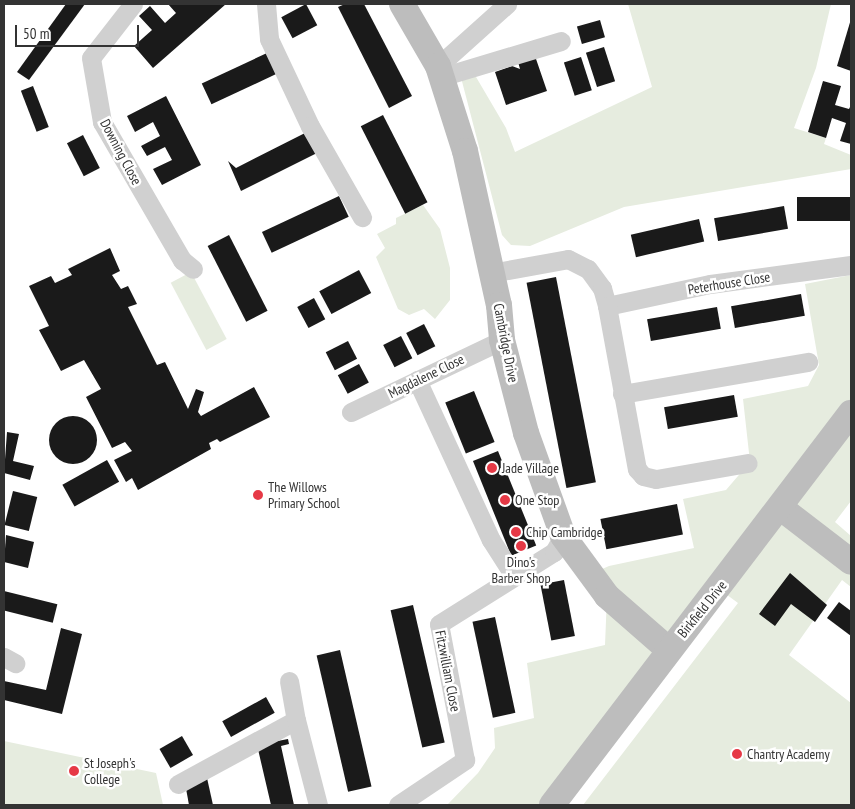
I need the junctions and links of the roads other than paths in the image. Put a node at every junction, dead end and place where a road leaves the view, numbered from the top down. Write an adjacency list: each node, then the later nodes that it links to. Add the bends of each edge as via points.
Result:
1 (133, 4): 9 (street, Downing Close, via 92,58 102,122 182,260)
2 (266, 4): 7 (street, via 269,39 310,126)
3 (402, 4): 6 (street, Cambridge Drive)
4 (507, 4): 6 (street)
5 (561, 42): 6 (street)
6 (440, 72): 10 (street, Cambridge Drive, via 465,151)
7 (362, 217)
8 (851, 265): 11 (street, Peterhouse Close, via 710,284)
9 (194, 269)
10 (491, 273): 11 (street, via 568,259 588,269 602,288); 12 (street, Cambridge Drive)
11 (607, 306): 15 (street)
12 (502, 340): 14 (street, Magdalene Close); 20 (street, Cambridge Drive, via 526,433)
13 (808, 362): 15 (street)
14 (417, 380): 16 (street, Magdalene Close); 22 (street, via 491,540)
15 (622, 394): 18 (street, via 637,470 643,476 656,479)
16 (351, 412)
17 (851, 413): 19 (street, Birkfield Drive)
18 (748, 463)
19 (781, 508): 21 (street); 23 (street, Birkfield Drive)
20 (563, 536): 22 (street, Fitzwilliam Close, via 554,552); 23 (street, Cambridge Drive, via 607,596)
21 (851, 562)
22 (514, 576): 28 (street, Fitzwilliam Close, via 439,624 465,760)
23 (669, 650): 29 (street, Birkfield Drive)
24 (289, 682): 25 (street)
25 (296, 720): 26 (street); 27 (street)
26 (178, 784)
27 (318, 805)
28 (398, 805)
29 (552, 805)

